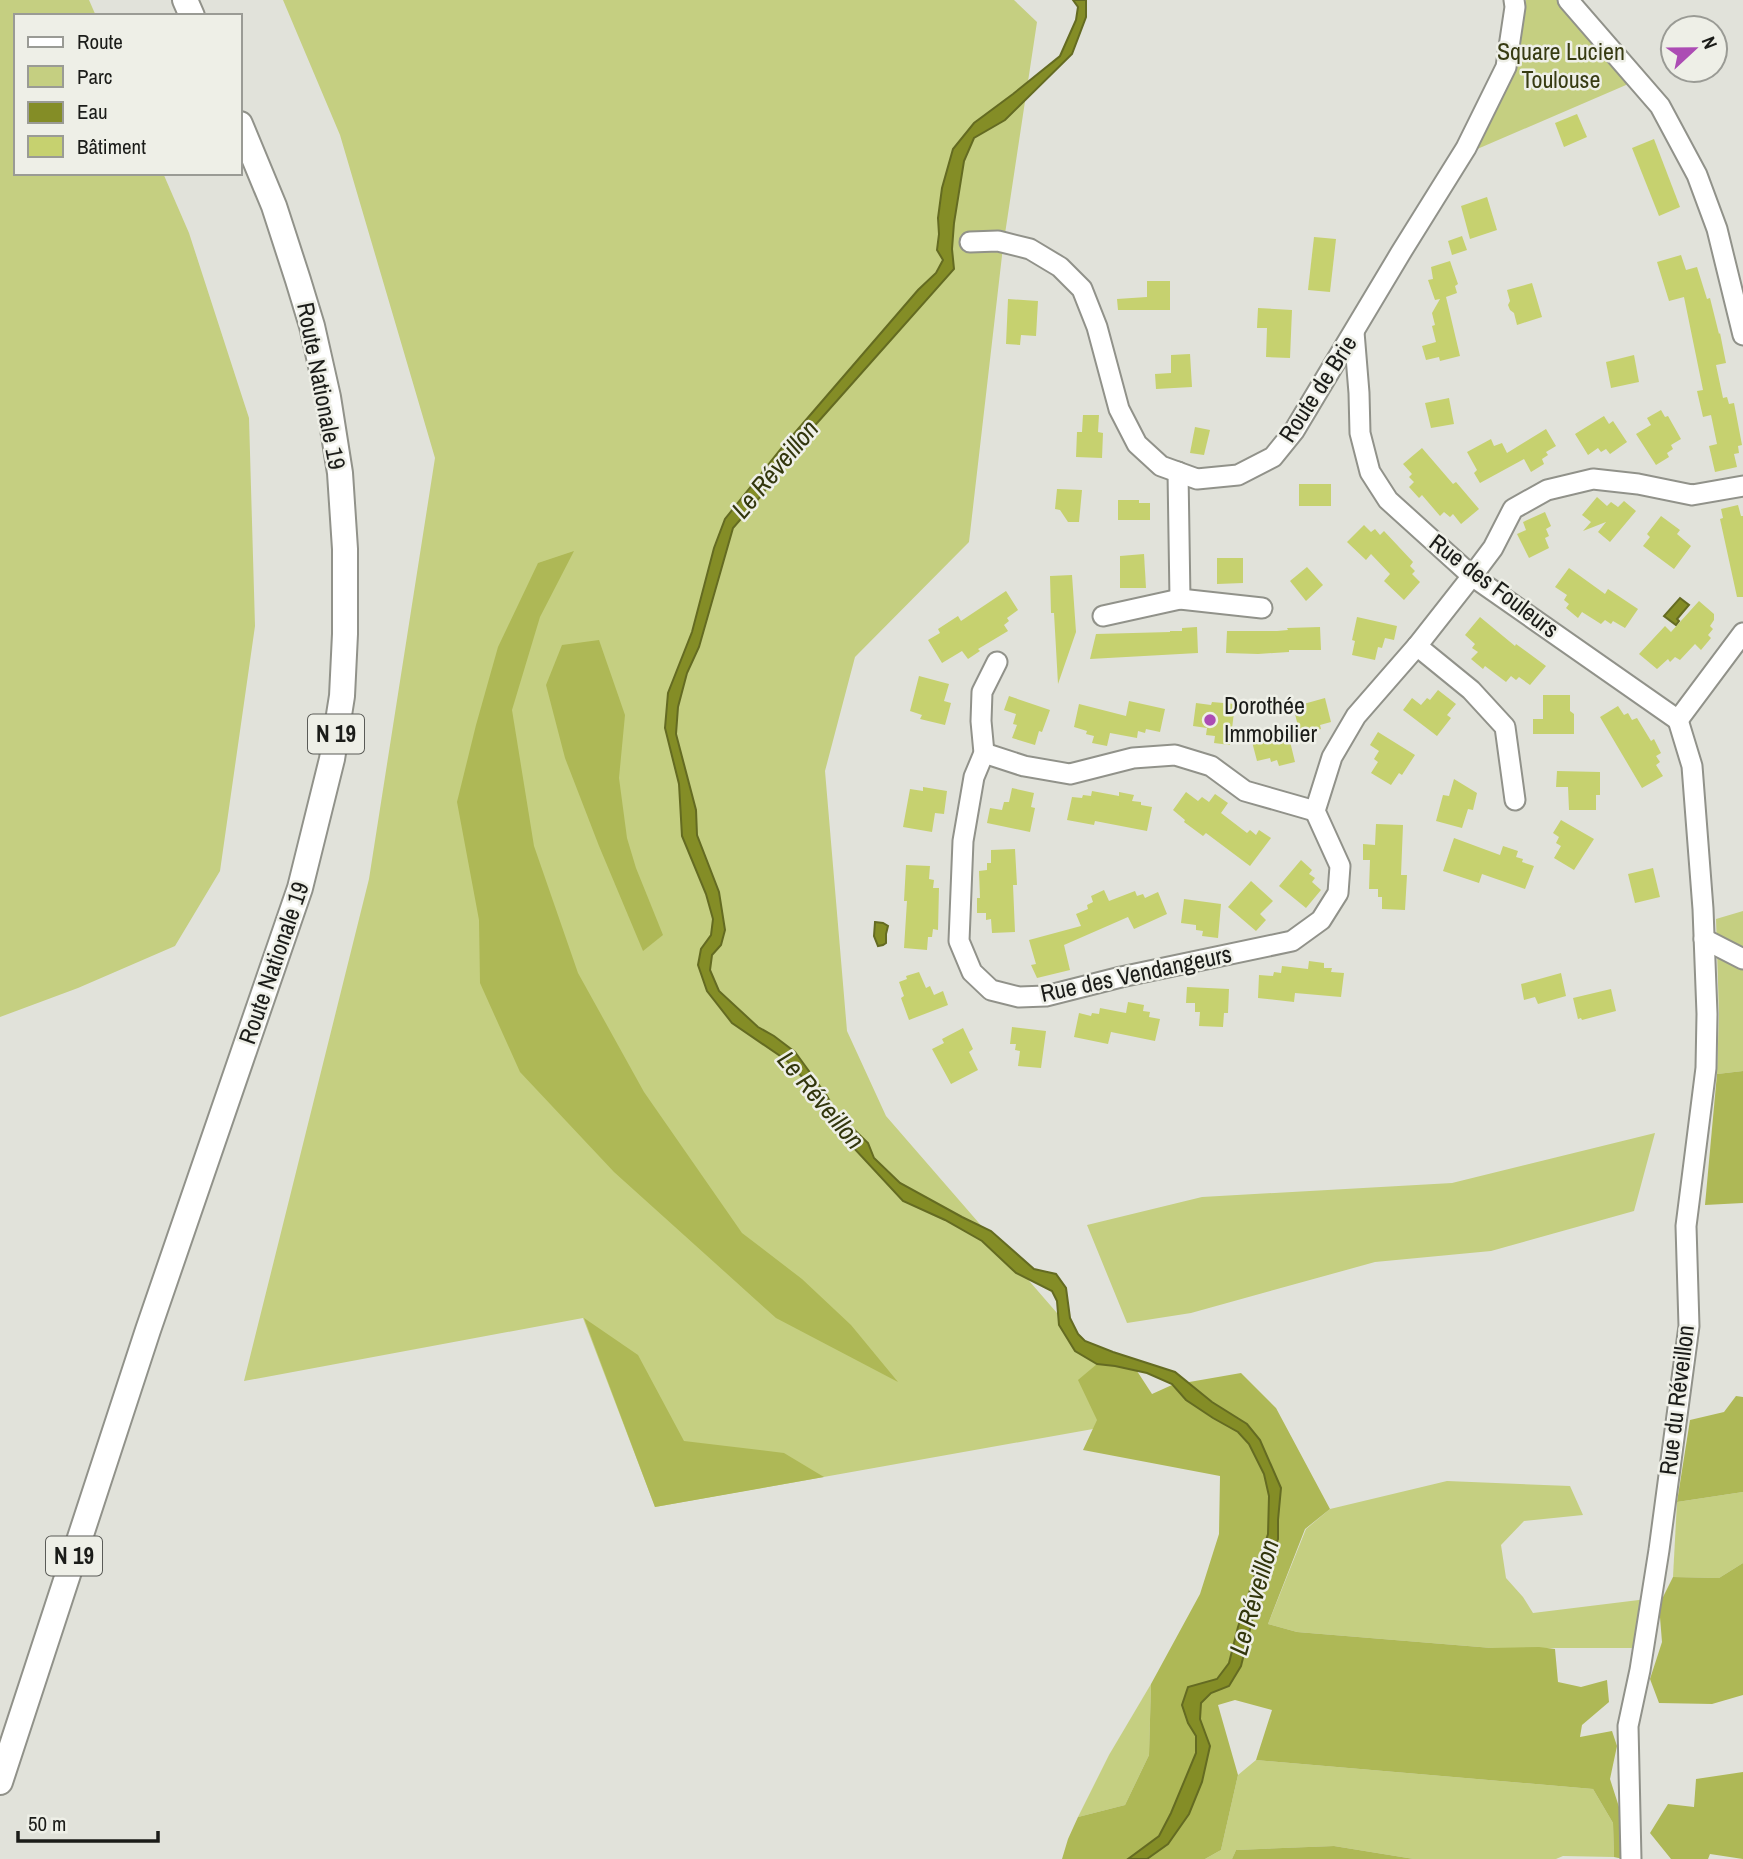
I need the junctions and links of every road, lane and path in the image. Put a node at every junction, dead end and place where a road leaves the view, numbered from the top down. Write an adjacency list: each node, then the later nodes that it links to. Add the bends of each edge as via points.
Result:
1 (1514, 0): 5 (street, Route de Brie, via 1506,67 1466,148)
2 (1568, 0): 6 (street, via 1660,106 1697,175 1717,229)
3 (242, 129): 22 (main road, Route Nationale 19 / N 19, via 295,268 328,397 345,549 342,696 332,759 300,888)
4 (970, 242): 7 (street, Route de Brie, via 998,241 1030,249 1060,267 1082,289 1119,409 1137,444 1161,466)
5 (1354, 332): 7 (street, Route de Brie, via 1273,457 1238,475 1197,479); 9 (street, Rue des Fouleurs, via 1360,433 1370,472 1388,500)
6 (1743, 335)
7 (1178, 472): 10 (street)
8 (1743, 486): 9 (street, via 1692,495 1593,479 1547,490 1513,509)
9 (1472, 576): 14 (street); 16 (street, Rue des Fouleurs)
10 (1180, 599): 11 (street); 12 (street)
11 (1262, 608)
12 (1103, 616)
13 (1743, 633): 16 (street)
14 (1417, 646): 18 (street, via 1471,690 1504,727); 19 (street, via 1356,716 1332,757)
15 (997, 662): 17 (street, Rue des Vendangeurs, via 982,692)
16 (1678, 720): 20 (street, Rue du Réveillon, via 1692,766)
17 (984, 752): 19 (street, via 1024,766 1070,774 1133,758 1175,755 1210,766 1245,791); 19 (street, Rue des Vendangeurs, via 974,777 963,841 959,941 972,972 992,990 1019,997 1046,996 1292,941 1321,920 1338,893 1340,866)
18 (1516, 800)
19 (1315, 811)
20 (1704, 939): 21 (street); 23 (street, Rue du Réveillon, via 1706,1068 1686,1226 1689,1326 1659,1550 1628,1726)
21 (1743, 959)
22 (0, 1782)
23 (1631, 1859)

